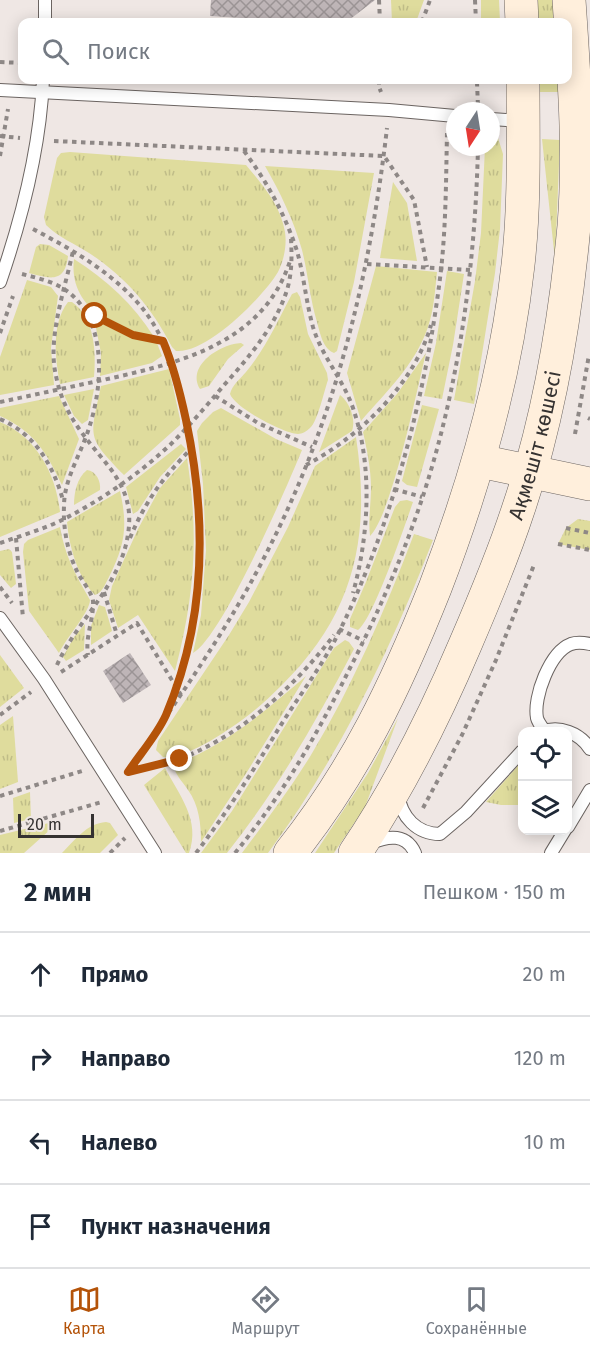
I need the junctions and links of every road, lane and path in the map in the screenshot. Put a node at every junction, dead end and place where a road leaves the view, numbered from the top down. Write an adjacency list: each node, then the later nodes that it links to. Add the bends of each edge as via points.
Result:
1 (45, 0): 7 (lane)
2 (379, 0): 8 (path)
3 (430, 0): 9 (path)
4 (475, 0): 10 (path)
5 (521, 0): 11 (street)
6 (569, 0): 12 (street, Ақмешіт көшесі)
7 (45, 18)
8 (380, 18)
9 (423, 18)
10 (476, 18)
11 (522, 18)
12 (570, 18)
13 (572, 49): 63 (street, Ақмешіт көшесі, via 576,115 574,225 552,377)
14 (0, 62): 15 (path)
15 (18, 63)
16 (477, 84): 20 (path)
17 (523, 84): 24 (street)
18 (43, 85): 19 (lane); 21 (lane); 39 (lane, via 27,186)
19 (6, 90): 27 (path)
20 (478, 102)
21 (389, 110): 22 (lane); 28 (path)
22 (446, 115)
23 (500, 120): 24 (lane)
24 (524, 121): 61 (street, via 522,218 513,306)
25 (52, 141): 26 (path)
26 (244, 150): 28 (path); 31 (path, via 267,182)
27 (0, 156)
28 (384, 156): 35 (path); 36 (path, via 414,200)
29 (448, 156): 37 (path)
30 (477, 156): 38 (path)
31 (290, 232): 34 (path); 49 (path, via 314,329)
32 (30, 240): 33 (path, via 33,227)
33 (73, 251): 41 (path); 46 (path, via 137,302)
34 (292, 254): 48 (path, via 285,275 259,315 220,344); 52 (path, via 286,293 275,317)
35 (367, 264): 36 (path); 49 (path)
36 (428, 267): 37 (path)
37 (441, 268): 38 (path); 44 (path)
38 (470, 270): 67 (path, via 447,407)
39 (0, 282)
40 (17, 283): 41 (path, via 20,273)
41 (65, 290): 43 (path); 51 (path, via 54,339 55,374)
42 (14, 293): 45 (path)
43 (83, 307): 46 (path, via 119,330); 50 (path, via 95,335)
44 (435, 310): 56 (path, via 418,358); 66 (path, via 415,415)
45 (0, 333)
46 (163, 341): 48 (path)
47 (590, 349): 57 (path)
48 (172, 363): 50 (path); 55 (path)
49 (337, 377): 56 (path, via 354,409); 59 (path)
50 (98, 381): 51 (path); 58 (path)
51 (60, 389): 53 (path); 58 (path, via 68,412)
52 (215, 396): 55 (path); 59 (path, via 258,423)
53 (0, 402)
54 (0, 419): 68 (path, via 16,427 41,451)
55 (187, 426): 60 (path); 64 (path)
56 (359, 430): 62 (path); 78 (path, via 366,498 362,556)
57 (575, 434)
58 (86, 437): 64 (path); 68 (path)
59 (312, 447): 62 (path)
60 (192, 449): 76 (path, via 158,485); 89 (path, via 201,528 200,566 191,634)
61 (480, 461): 63 (street); 112 (street, via 436,584 384,707 333,795)
62 (306, 465): 91 (path, via 268,550)
63 (530, 471): 65 (street); 99 (street, Ақмешіт көшесі, via 473,628)
64 (122, 483): 69 (path); 76 (path, via 129,519)
65 (590, 484)
66 (394, 489): 67 (path); 78 (path)
67 (422, 497): 84 (path)
68 (64, 504): 69 (path)
69 (64, 518): 72 (path); 79 (path, via 75,569 92,597)
70 (566, 528): 71 (path)
71 (590, 533)
72 (16, 538): 73 (path); 81 (path)
73 (0, 543)
74 (558, 544): 75 (path)
75 (590, 550)
76 (123, 554): 77 (path)
77 (104, 592): 79 (path); 83 (path)
78 (350, 606): 82 (path)
79 (92, 609): 86 (path); 87 (path)
80 (0, 618): 109 (lane, via 44,679)
81 (23, 619)
82 (340, 628): 84 (path); 93 (path, via 308,667 230,734 180,759 128,772); 110 (path, via 253,771)
83 (117, 636): 86 (path); 89 (path, via 137,623)
84 (364, 641): 111 (path, via 309,746 276,800)
85 (590, 644): 94 (lane, via 572,644 551,662 536,705)
86 (88, 655): 88 (path)
87 (57, 665)
88 (62, 672)
89 (176, 687): 91 (path); 93 (path)
90 (31, 692): 92 (path)
91 (181, 695): 93 (path)
92 (0, 715)
93 (165, 718)
94 (541, 727)
95 (572, 733): 96 (lane)
96 (590, 749)
97 (518, 754): 99 (lane, via 466,812 440,834 427,834 405,814 399,802)
98 (83, 770): 101 (path)
99 (398, 785): 107 (street, Ақмешіт көшесі)
100 (590, 790): 103 (lane)
101 (0, 796)
102 (103, 802): 104 (path)
103 (572, 819)
104 (0, 831)
105 (562, 835): 114 (lane)
106 (126, 838): 108 (path)
107 (355, 852): 113 (lane, via 389,837 402,838)
108 (110, 853)
109 (155, 853)
110 (196, 853)
111 (235, 853)
112 (290, 853)
113 (415, 853)
114 (551, 853)

